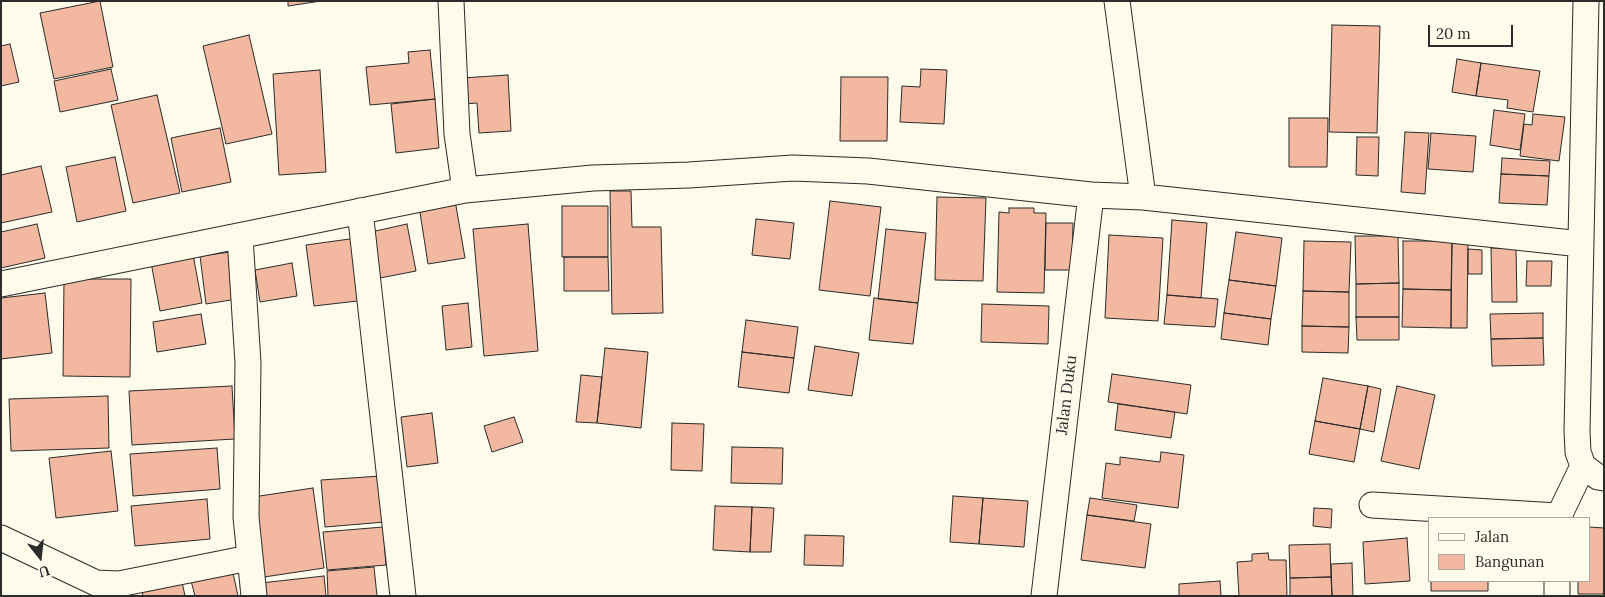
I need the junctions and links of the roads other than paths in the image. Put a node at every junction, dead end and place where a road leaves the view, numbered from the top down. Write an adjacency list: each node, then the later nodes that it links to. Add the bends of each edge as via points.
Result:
1 (452, 1): 4 (street, via 457,134)
2 (1117, 1): 6 (street)
3 (1586, 1): 9 (street)
4 (465, 190): 5 (street, via 593,178 792,168 868,171); 7 (street)
5 (1091, 195): 6 (street); 19 (street, Jalan Duku)
6 (1143, 197): 9 (street)
7 (360, 210): 8 (street); 18 (street)
8 (240, 237): 10 (street); 15 (street, via 248,363 246,517)
9 (1581, 244): 11 (street, via 1578,452)
10 (1, 284)
11 (1593, 472): 13 (street)
12 (1372, 505): 13 (street)
13 (1558, 517)
14 (1, 538): 15 (street, via 77,575 104,583 119,584)
15 (250, 558): 17 (street)
16 (1557, 582): 20 (street)
17 (254, 596)
18 (403, 596)
19 (1044, 596)
20 (1556, 596)

